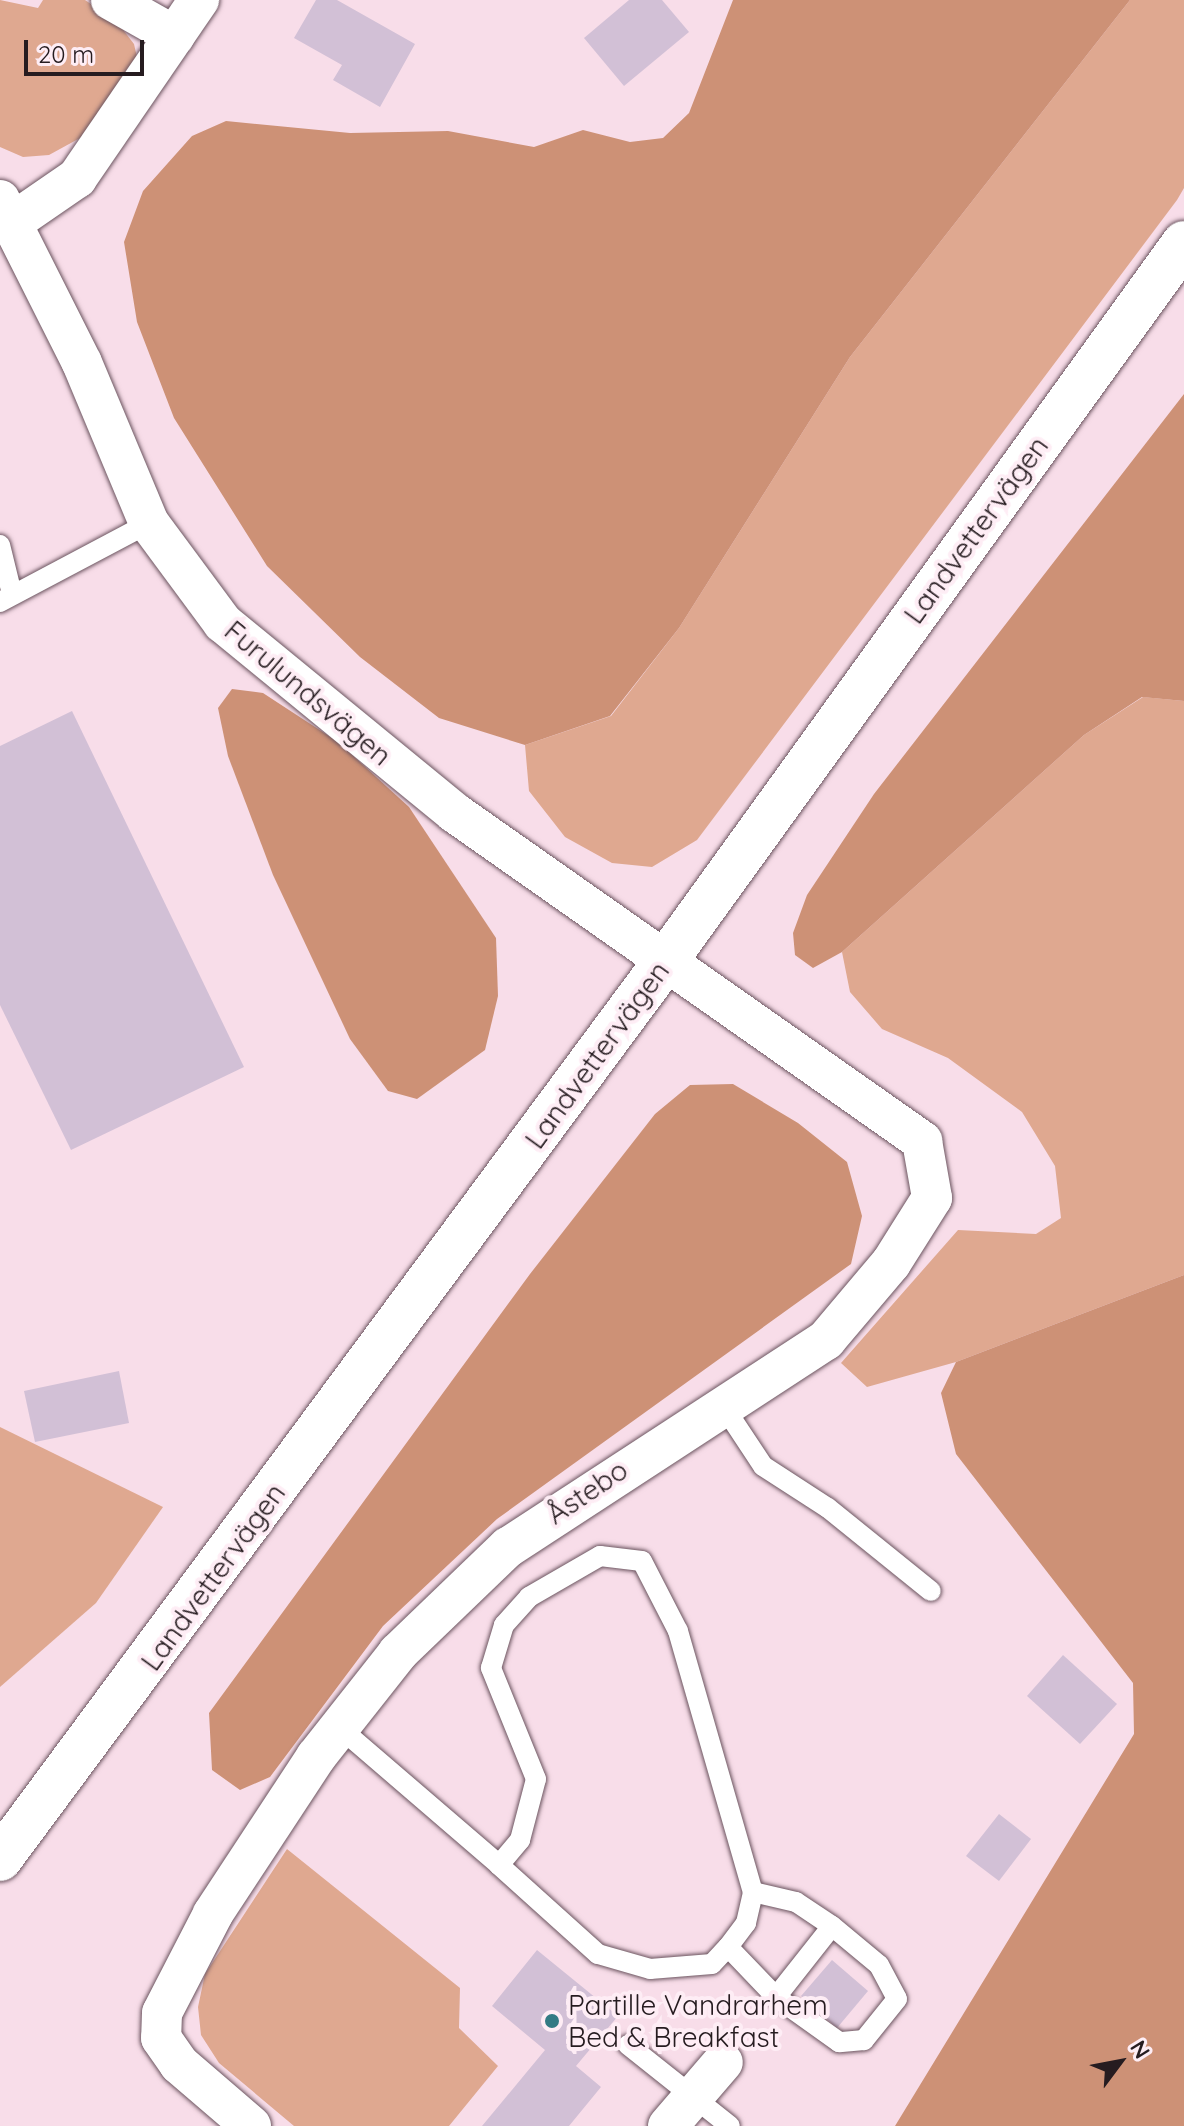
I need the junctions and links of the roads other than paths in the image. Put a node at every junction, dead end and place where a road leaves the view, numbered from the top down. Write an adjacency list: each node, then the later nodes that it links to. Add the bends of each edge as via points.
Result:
1 (111, 0): 3 (street)
2 (199, 0): 3 (street)
3 (175, 36): 4 (street, via 77,178)
4 (6, 211): 6 (street, Furulundsvägen, via 82,363)
5 (1184, 243): 9 (street, Landvettervägen)
6 (149, 523): 8 (lane); 9 (street, Furulundsvägen, via 223,623 281,676 455,813)
7 (0, 545): 8 (lane)
8 (6, 598)
9 (667, 959): 10 (street, Åstebo, via 922,1141 932,1198 891,1263 826,1340); 13 (street, Landvettervägen)
10 (726, 1410): 11 (lane, via 763,1466 828,1508); 12 (street, Åstebo, via 635,1459 508,1547 398,1653)
11 (931, 1591)
12 (340, 1728): 14 (lane); 22 (street, Åstebo, via 213,1914 162,2013 161,2038 179,2064)
13 (0, 1859)
14 (499, 1865): 15 (lane, via 520,1840 536,1779 491,1668 504,1625 529,1597 600,1556 642,1561 678,1631); 17 (lane, via 598,1954 650,1969 712,1964)
15 (753, 1892): 16 (lane, via 796,1902); 17 (lane, via 746,1923)
16 (832, 1926): 18 (lane); 18 (lane, via 879,1965 897,1999 885,2016 864,2040 839,2042)
17 (728, 1947): 18 (lane)
18 (776, 1997)
19 (628, 2045): 21 (lane)
20 (723, 2062): 21 (street)
21 (681, 2111): 23 (lane)
22 (251, 2126)
23 (730, 2126)

